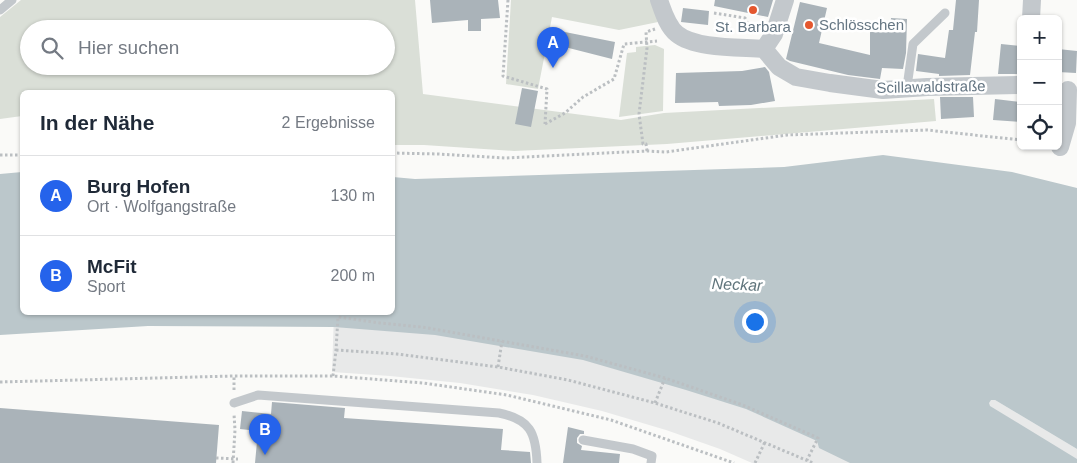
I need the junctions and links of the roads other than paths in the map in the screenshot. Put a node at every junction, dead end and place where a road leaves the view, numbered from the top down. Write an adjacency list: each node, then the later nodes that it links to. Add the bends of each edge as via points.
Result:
1 (12, 0): 5 (lane)
2 (659, 0): 8 (street, via 669,25 677,35 696,43)
3 (785, 0): 8 (street, via 774,34)
4 (1032, 0): 7 (street)
5 (0, 10)
6 (945, 13): 10 (lane, via 912,44)
7 (1031, 15)
8 (760, 49): 10 (street, Scillawaldstraße, via 778,67 796,77 883,90)
9 (1017, 85): 10 (street, Scillawaldstraße)
10 (907, 88)
11 (1068, 91): 12 (street)
12 (1072, 124): 13 (street)
13 (1062, 143)
14 (234, 402): 16 (lane, via 258,395 510,415 530,429 536,445)
15 (583, 440): 17 (lane, via 633,449 652,456)
16 (537, 463)
17 (651, 463)

